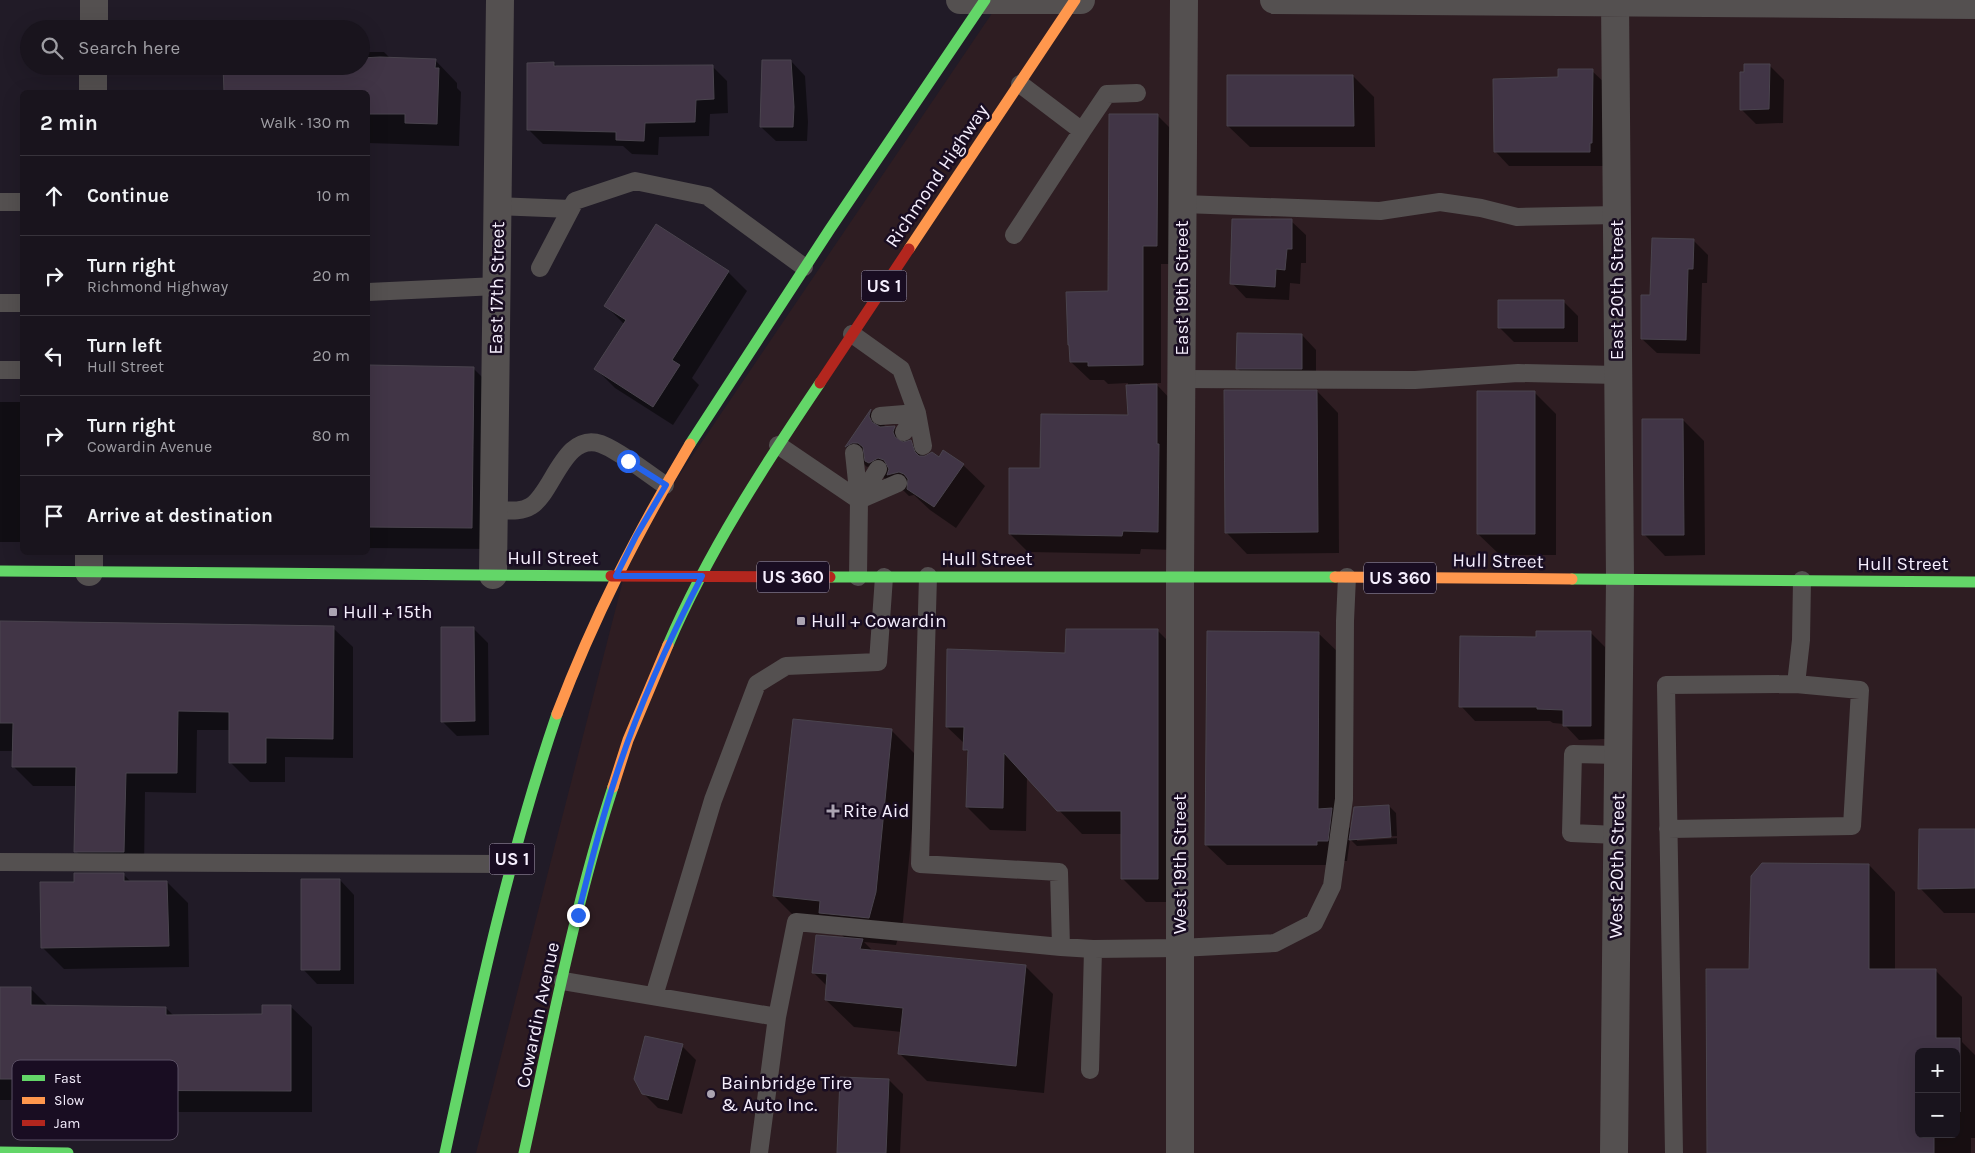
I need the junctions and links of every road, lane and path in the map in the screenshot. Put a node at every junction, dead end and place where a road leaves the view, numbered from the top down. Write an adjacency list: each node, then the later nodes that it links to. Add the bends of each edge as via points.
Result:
1 (94, 0): 11 (street)
2 (500, 0): 20 (street, East 17th Street)
3 (960, 0): 4 (street)
4 (985, 0): 5 (street); 24 (main road, US 1)
5 (1075, 0): 6 (street); 13 (main road, Richmond Highway / US 1)
6 (1081, 0)
7 (1184, 0): 19 (street, East 19th Street)
8 (1274, 0): 9 (street)
9 (1615, 1): 10 (street); 22 (street, East 20th Street)
10 (1975, 5)
11 (94, 20)
12 (93, 75): 14 (street)
13 (1020, 84): 16 (lane); 30 (main road, Richmond Highway / US 1)
14 (93, 90)
15 (1137, 93): 16 (lane, via 1106,94)
16 (1082, 131): 23 (lane)
17 (0, 202): 18 (lane)
18 (20, 202)
19 (1183, 204): 22 (lane, via 1380,211 1440,202 1517,217); 34 (street, East 19th Street)
20 (498, 206): 21 (lane); 26 (street, East 17th Street)
21 (571, 209): 24 (lane, via 575,201 635,181 707,196); 25 (lane)
22 (1617, 215): 33 (street, East 20th Street)
23 (1014, 235)
24 (804, 267): 43 (main road, US 1, via 700,426)
25 (540, 268)
26 (497, 286): 27 (lane); 45 (street, East 17th Street)
27 (370, 292)
28 (0, 303): 29 (lane)
29 (20, 303)
30 (852, 334): 35 (lane, via 902,369); 38 (main road, Richmond Highway / US 1)
31 (0, 370): 32 (lane)
32 (20, 370)
33 (1618, 375): 34 (lane, via 1518,373 1404,380); 56 (street, East 20th Street)
34 (1182, 379): 52 (street, East 19th Street)
35 (917, 413): 36 (lane); 37 (lane); 39 (lane)
36 (880, 416)
37 (904, 432)
38 (778, 445): 44 (lane); 50 (main road, Richmond Highway / US 1)
39 (923, 446)
40 (854, 453): 44 (lane)
41 (878, 469): 44 (lane)
42 (898, 483): 44 (lane)
43 (666, 485): 45 (lane, via 599,444 585,444 574,449 561,463 533,505 523,510); 49 (main road, US 1)
44 (859, 500): 53 (lane)
45 (494, 510): 48 (street, East 17th Street)
46 (89, 562): 47 (main road, Hull Street / US 360); 48 (main road, Hull Street / US 360)
47 (0, 572)
48 (493, 576): 49 (main road, Hull Street / US 360)
49 (616, 576): 50 (main road, Hull Street / US 360); 64 (main road, US 1, via 557,714 537,770)
50 (702, 576): 53 (main road, Hull Street / US 360); 68 (main road, Cowardin Avenue / US 1, via 668,643 617,772)
51 (928, 576): 52 (main road, Hull Street / US 360); 54 (main road, Hull Street / US 360); 65 (lane, via 920,864 1060,872)
52 (1180, 576): 55 (main road, Hull Street / US 360); 66 (street, West 19th Street)
53 (858, 577): 54 (main road, Hull Street / US 360)
54 (884, 577): 69 (lane, via 878,662 786,666 757,684 713,800)
55 (1347, 577): 56 (main road, Hull Street / US 360); 66 (lane, via 1344,799 1332,886 1314,923 1275,943)
56 (1620, 579): 57 (main road, Hull Street / US 360); 60 (street, West 20th Street)
57 (1802, 580): 58 (main road, Hull Street / US 360); 59 (lane)
58 (1975, 582)
59 (1796, 684): 61 (lane, via 1666,685); 61 (lane, via 1860,690 1852,826)
60 (1618, 755): 62 (street, West 20th Street); 62 (lane, via 1573,754 1571,833)
61 (1668, 829): 79 (lane)
62 (1617, 835): 78 (street, West 20th Street)
63 (0, 862): 64 (lane)
64 (511, 864): 74 (main road, US 1)
65 (1060, 947): 67 (lane); 70 (lane, via 796,922)
66 (1180, 948): 67 (lane); 77 (street, West 19th Street)
67 (1093, 949): 71 (lane)
68 (563, 981): 69 (lane); 75 (main road, Cowardin Avenue / US 1)
69 (654, 996): 70 (lane)
70 (777, 1017): 76 (lane)
71 (1090, 1070)
72 (0, 1152): 73 (main road)
73 (68, 1153)
74 (444, 1153)
75 (524, 1153)
76 (759, 1153)
77 (1180, 1153)
78 (1614, 1153)
79 (1674, 1153)

